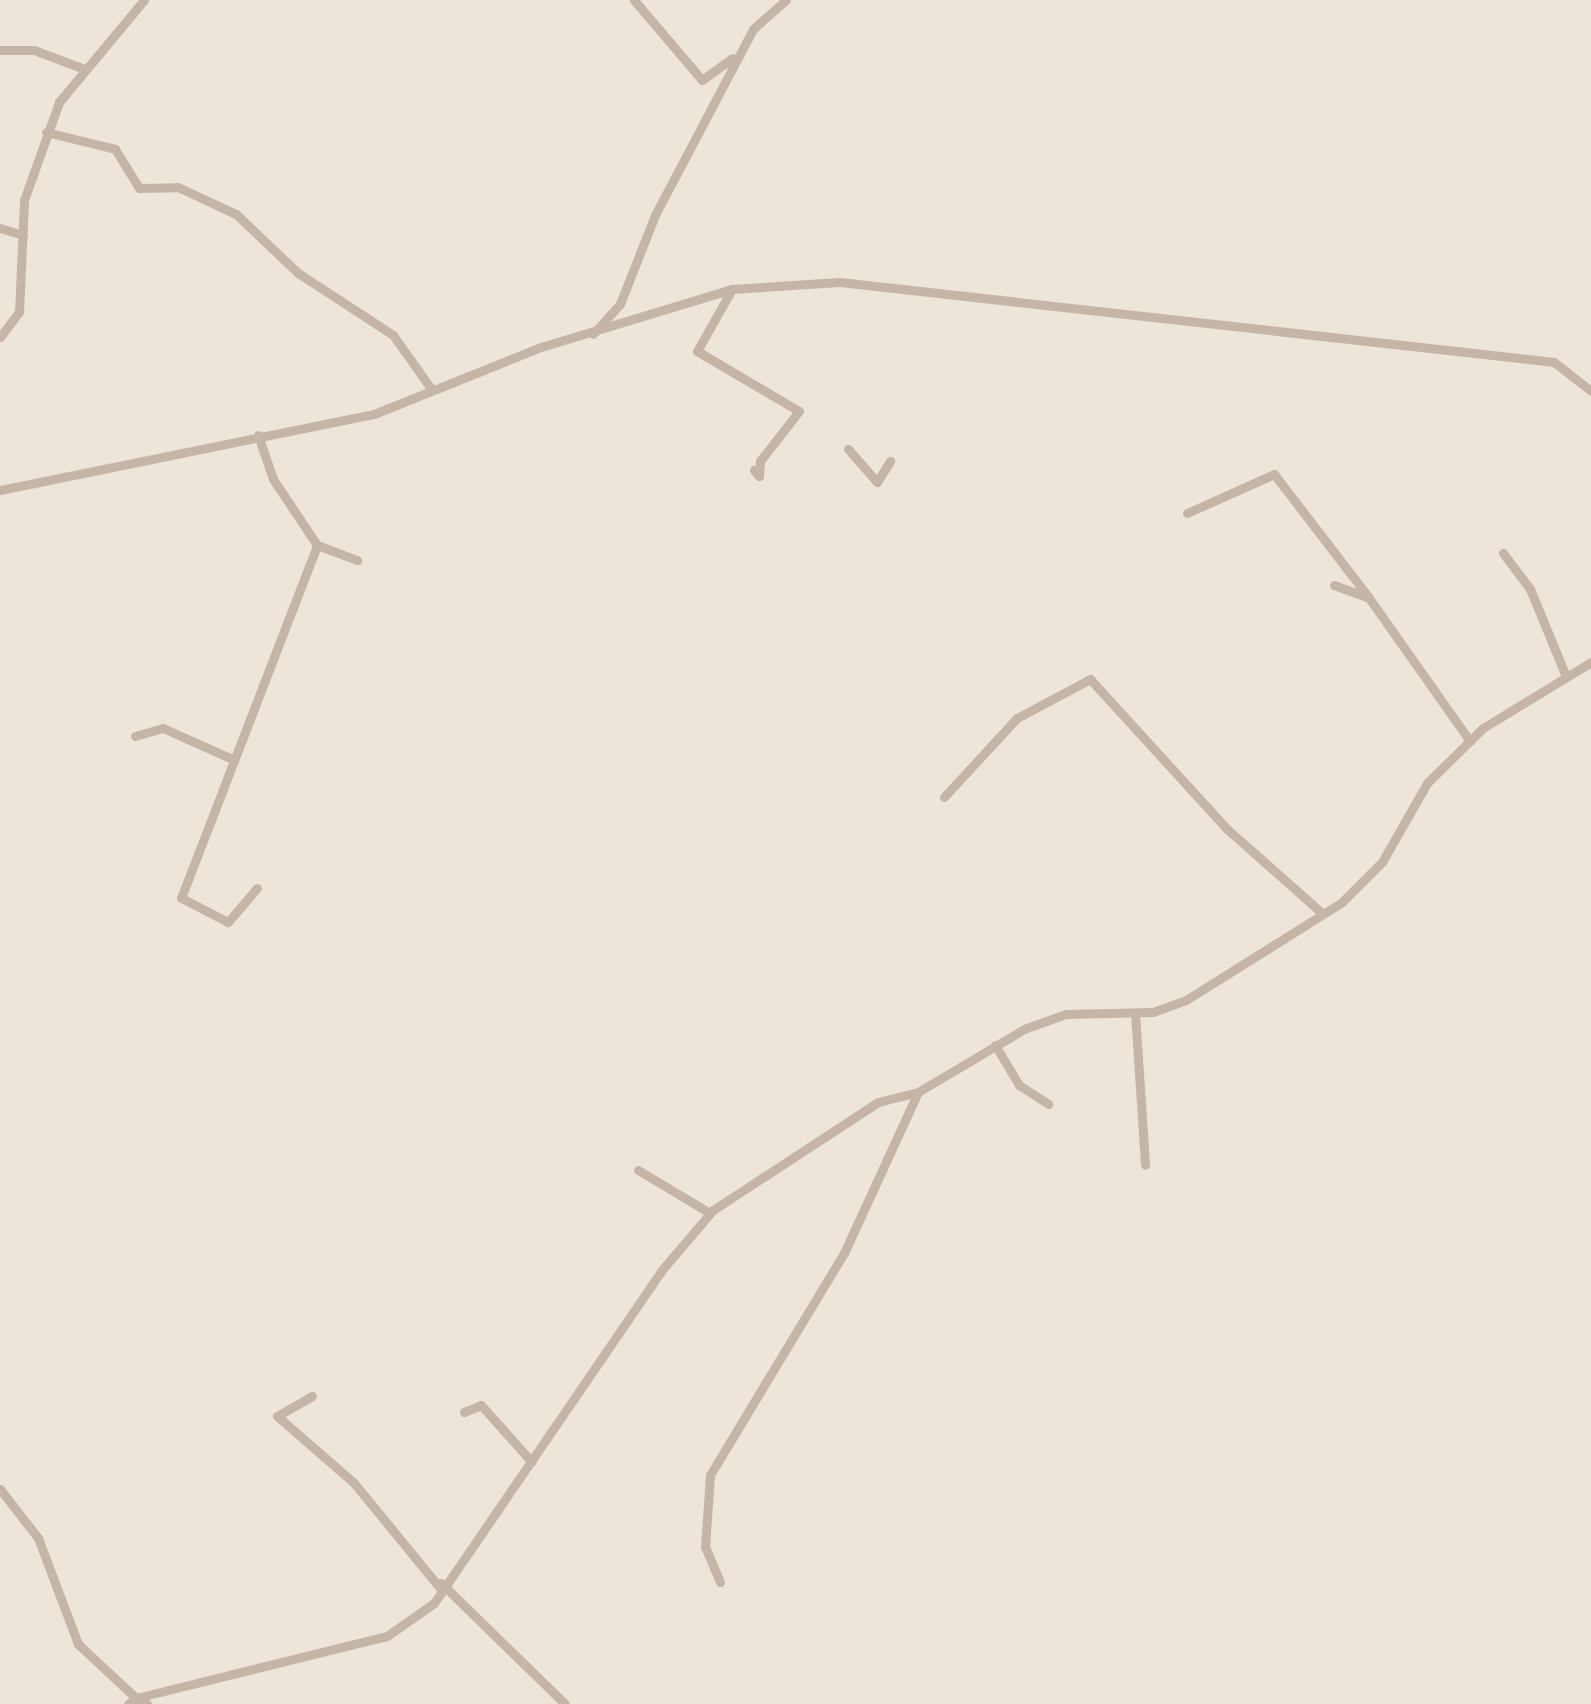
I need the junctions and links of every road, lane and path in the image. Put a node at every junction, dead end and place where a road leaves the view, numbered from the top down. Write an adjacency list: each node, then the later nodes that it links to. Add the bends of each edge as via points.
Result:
1 (144, 0): 6 (street)
2 (634, 0): 4 (street, via 702,80 725,68)
3 (786, 0): 4 (street)
4 (753, 29): 11 (street, via 656,215 620,304)
5 (0, 50): 6 (street, via 34,50)
6 (82, 68): 7 (street)
7 (46, 132): 9 (street, via 24,200); 13 (street, via 115,149 139,188 178,188 236,214 298,273 393,335)
8 (0, 228): 9 (street)
9 (23, 235): 12 (street, via 24,292)
10 (732, 290): 11 (street); 14 (street, via 840,282 1555,362); 18 (street, via 697,351 799,411 760,460 759,476)
11 (591, 336): 13 (street, via 542,346)
12 (0, 337)
13 (433, 390): 15 (street, via 374,414)
14 (1591, 391)
15 (258, 435): 19 (street); 21 (street, via 273,479)
16 (848, 448): 17 (street, via 877,482)
17 (890, 461)
18 (754, 470)
19 (0, 490)
20 (1187, 513): 25 (street, via 1274,474)
21 (317, 545): 23 (street); 30 (street)
22 (1503, 553): 27 (street, via 1530,589)
23 (357, 560)
24 (1334, 586): 25 (street)
25 (1369, 598): 29 (street)
26 (1591, 662): 27 (street)
27 (1565, 674): 29 (street)
28 (135, 736): 30 (street, via 163,728)
29 (1470, 741): 33 (street, via 1427,783 1382,862)
30 (230, 758): 32 (street, via 181,898 228,922)
31 (944, 797): 33 (street, via 1017,718 1090,679 1227,829)
32 (257, 888)
33 (1323, 914): 34 (street, via 1186,1000)
34 (1135, 1013): 35 (street, via 1066,1014); 38 (street)
35 (995, 1046): 36 (street); 37 (street, via 1019,1085)
36 (918, 1091): 40 (street, via 878,1102); 45 (street, via 844,1253 710,1475 704,1530)
37 (1048, 1104)
38 (1145, 1165)
39 (638, 1170): 40 (street)
40 (710, 1213): 43 (street, via 661,1271)
41 (312, 1396): 46 (street, via 277,1416 353,1483)
42 (464, 1412): 43 (street, via 481,1405)
43 (532, 1462): 46 (street)
44 (0, 1489): 47 (street, via 38,1538 78,1644)
45 (721, 1582)
46 (440, 1585): 47 (street, via 434,1603 387,1636); 49 (street)
47 (132, 1701): 48 (street)
48 (147, 1704)
49 (565, 1704)

